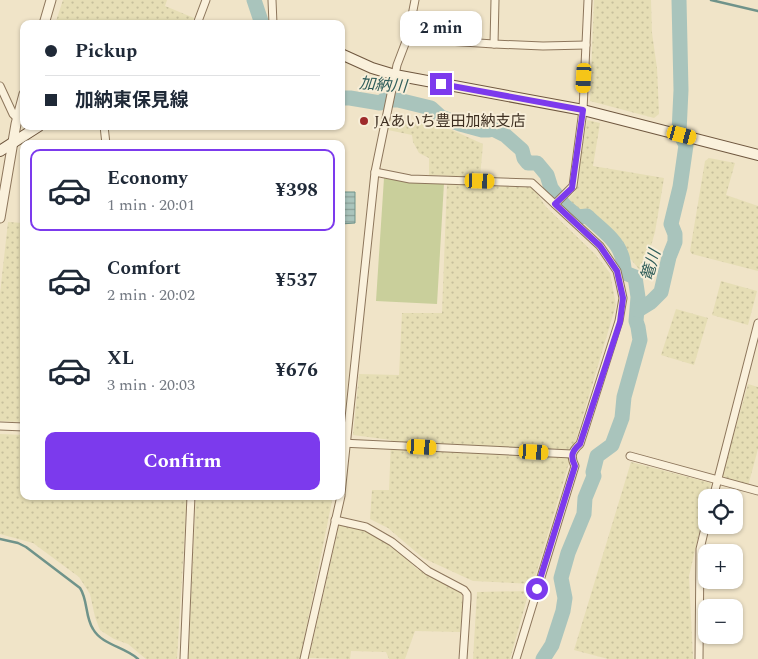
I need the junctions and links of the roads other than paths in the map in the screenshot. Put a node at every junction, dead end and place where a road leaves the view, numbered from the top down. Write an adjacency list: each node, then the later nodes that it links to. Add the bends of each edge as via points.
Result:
1 (51, 0): 7 (street)
2 (206, 0): 8 (street)
3 (272, 0): 9 (street)
4 (415, 0): 10 (street)
5 (495, 0): 11 (street)
6 (588, 0): 12 (street)
7 (45, 20)
8 (198, 20)
9 (273, 20)
10 (408, 36): 11 (street); 14 (street)
11 (494, 44): 12 (street)
12 (586, 45): 16 (street)
13 (345, 56): 14 (main road)
14 (395, 75): 16 (main road); 23 (street)
15 (0, 86): 18 (street)
16 (583, 110): 22 (main road); 24 (street, via 572,188)
17 (20, 111): 18 (street)
18 (18, 119): 20 (street)
19 (32, 130): 20 (main road)
20 (13, 141): 21 (main road); 25 (street)
21 (0, 151)
22 (758, 155)
23 (375, 172): 24 (street, via 410,178 532,183); 29 (street)
24 (556, 202): 31 (street, via 600,246 617,271 623,298 620,322 580,444)
25 (0, 218)
26 (758, 323): 33 (street)
27 (0, 426): 28 (street)
28 (20, 427)
29 (345, 434)
30 (345, 443): 31 (street)
31 (572, 454): 43 (street, via 575,466)
32 (630, 456): 33 (street)
33 (717, 480): 34 (street); 35 (street)
34 (715, 489)
35 (758, 491)
36 (191, 500): 40 (street)
37 (340, 500): 38 (street)
38 (335, 520): 41 (street); 42 (street, via 372,530 428,571 464,590 467,599)
39 (704, 534): 44 (street, via 700,549)
40 (184, 659)
41 (304, 659)
42 (463, 659)
43 (516, 659)
44 (699, 659)

